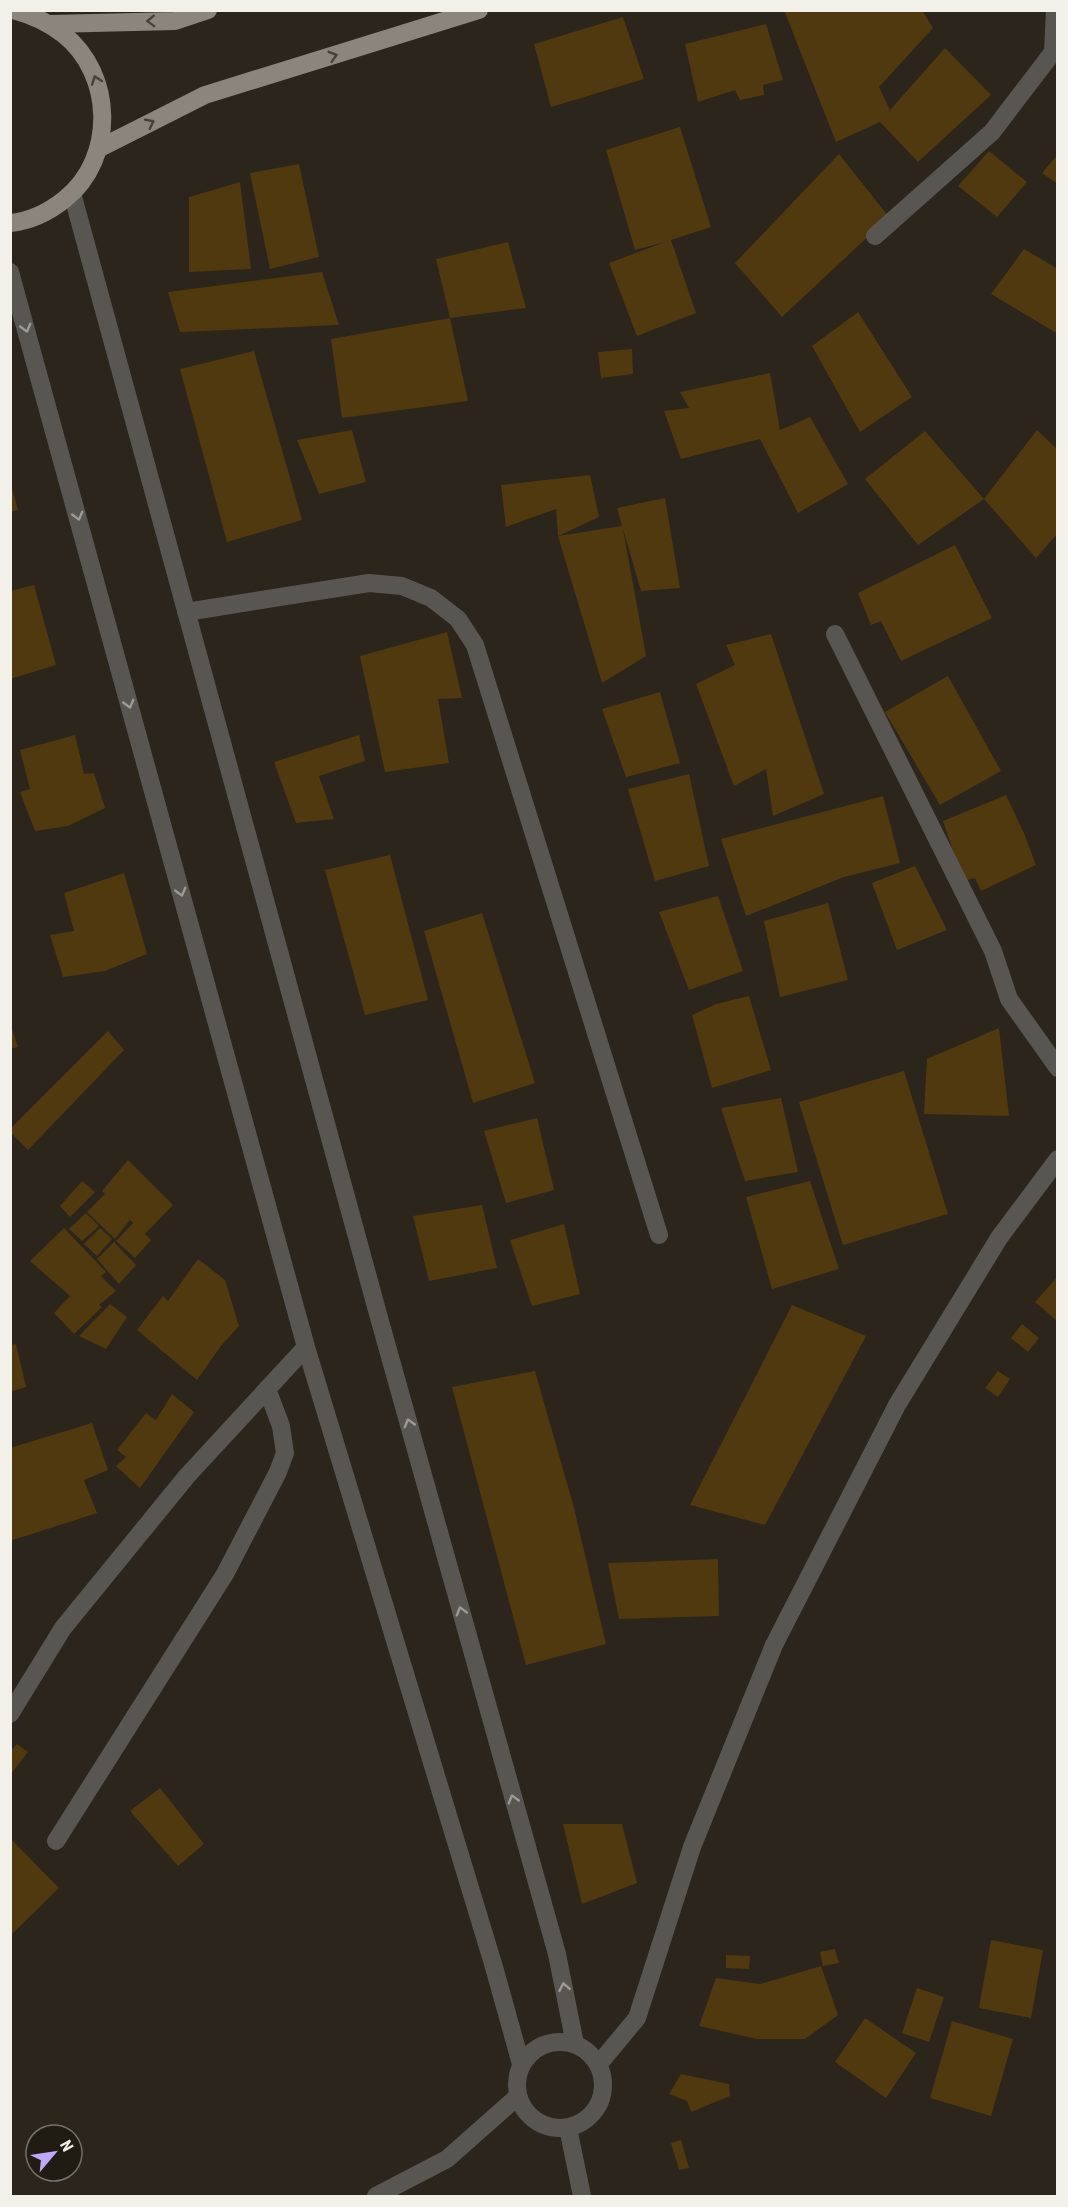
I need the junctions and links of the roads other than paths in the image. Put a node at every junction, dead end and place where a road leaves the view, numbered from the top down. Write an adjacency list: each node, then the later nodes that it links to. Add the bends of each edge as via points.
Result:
1 (14, 10): 5 (main road)
2 (208, 10): 5 (main road, one-way to 5, via 175,21)
3 (479, 10): 6 (main road, one-way to 3, via 205,95)
4 (1055, 10): 9 (street, via 1053,52 992,132)
5 (51, 24): 6 (main road, one-way to 5, via 103,114 96,79 78,48)
6 (98, 149): 7 (main road, via 88,173)
7 (72, 193): 8 (main road, via 38,216); 11 (street)
8 (10, 223)
9 (875, 236)
10 (10, 272): 16 (street, one-way to 16)
11 (186, 612): 15 (street, via 369,583 402,586 431,598 458,619 475,645); 20 (street, one-way to 11, via 557,1954)
12 (835, 634): 13 (street, via 993,951 1009,999)
13 (1058, 1068)
14 (1058, 1159): 22 (street, via 999,1238 897,1405 774,1645 692,1847 637,2018)
15 (659, 1235)
16 (306, 1347): 17 (street); 21 (street)
17 (267, 1389): 18 (street, via 187,1476 63,1628); 19 (street, via 281,1426 285,1453 278,1472 225,1574)
18 (10, 1714)
19 (56, 1841)
20 (575, 2044): 21 (street, via 544,2044); 22 (street)
21 (521, 2064): 23 (street, via 516,2080)
22 (598, 2065): 24 (street, via 603,2080 595,2111)
23 (518, 2097): 24 (street, via 537,2122 552,2128); 25 (street, via 447,2159)
24 (568, 2128): 26 (street)
25 (376, 2196)
26 (582, 2196)

